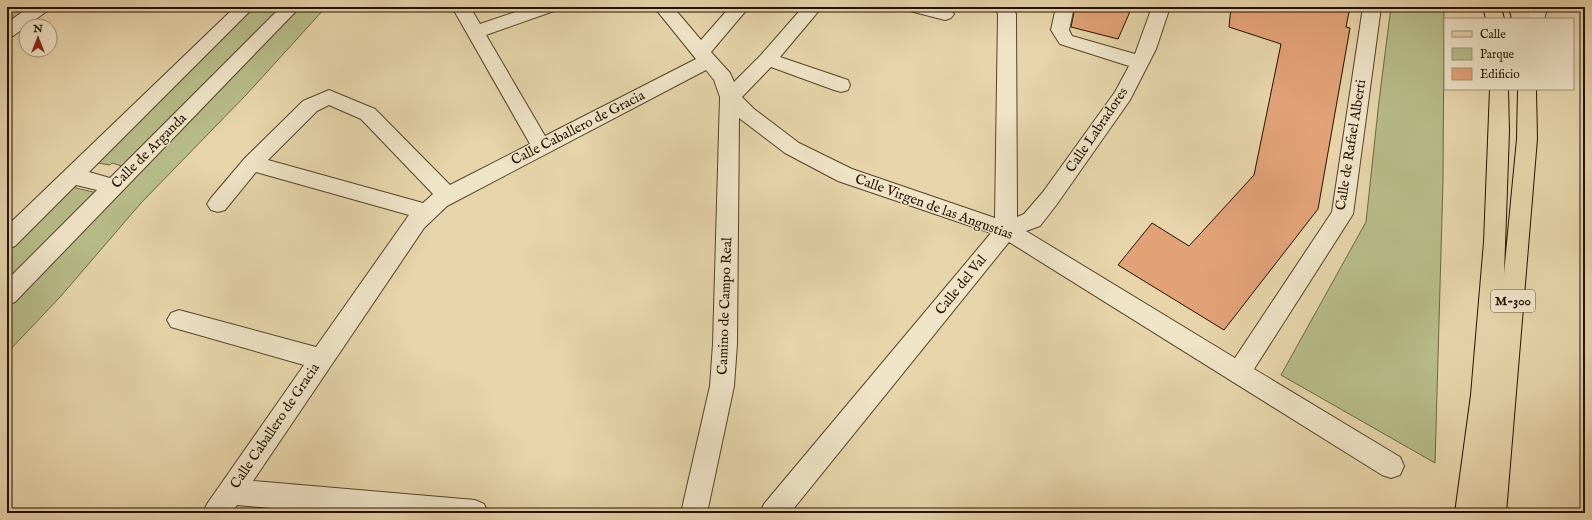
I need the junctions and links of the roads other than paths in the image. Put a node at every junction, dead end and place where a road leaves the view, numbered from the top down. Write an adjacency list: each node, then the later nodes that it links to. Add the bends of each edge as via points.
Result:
1 (41, 7): 23 (street)
2 (245, 7): 36 (street)
3 (291, 7): 37 (street, Calle de Arganda)
4 (461, 7): 24 (street)
5 (548, 7): 24 (street)
6 (663, 7): 25 (street, Calle Virgen de las Angustias)
7 (740, 7): 25 (street)
8 (813, 7): 26 (street)
9 (916, 7): 18 (street)
10 (1004, 7): 41 (street, via 1007,14)
11 (1065, 7): 27 (street, via 1060,30 1066,40)
12 (1161, 7): 27 (street, Calle Labradores)
13 (1372, 7): 46 (street, Calle de Rafael Alberti, via 1342,214)
14 (1492, 7): 19 (main road)
15 (1506, 7): 20 (main road)
16 (1518, 7): 21 (main road)
17 (1540, 7): 22 (street)
18 (946, 14)
19 (1495, 18)
20 (1508, 18)
21 (1521, 18)
22 (1535, 18)
23 (7, 32)
24 (476, 32): 34 (street)
25 (705, 56): 32 (street, Calle Virgen de las Angustias, via 723,78); 34 (street, Calle Caballero de Gracia)
26 (768, 59): 28 (street); 32 (street)
27 (1141, 62): 41 (street, Calle Labradores, via 1123,95 1050,198 1032,220)
28 (841, 85)
29 (1498, 90): 33 (main road, M-300)
30 (1505, 90): 33 (main road, M-300)
31 (1527, 90): 54 (main road, M-300, via 1526,139)
32 (730, 97): 41 (street, Calle Virgen de las Angustias, via 747,114 792,148 845,175); 51 (street, Camino de Campo Real, via 722,386)
33 (1499, 131): 53 (main road, M-300, via 1483,395)
34 (541, 147): 38 (street, Calle Caballero de Gracia)
35 (252, 163): 38 (street, via 310,106 329,98 368,114); 39 (street); 40 (street)
36 (72, 176): 37 (street); 42 (street)
37 (114, 187): 43 (street, Calle de Arganda)
38 (447, 196): 40 (street, Calle Caballero de Gracia)
39 (218, 204)
40 (427, 212): 45 (street, Calle Caballero de Gracia, via 416,222)
41 (1006, 230): 46 (street, Calle Virgen de las Angustias); 52 (street, Calle del Val)
42 (7, 240)
43 (7, 295)
44 (179, 320): 45 (street, Calle Caballero de Gracia)
45 (321, 359): 48 (street, Calle Caballero de Gracia)
46 (1238, 373): 47 (street, Calle Virgen de las Angustias)
47 (1390, 466)
48 (230, 492): 49 (street, Calle Caballero de Gracia); 50 (street)
49 (216, 513)
50 (475, 513)
51 (694, 513)
52 (773, 513)
53 (1468, 513)
54 (1493, 513)

